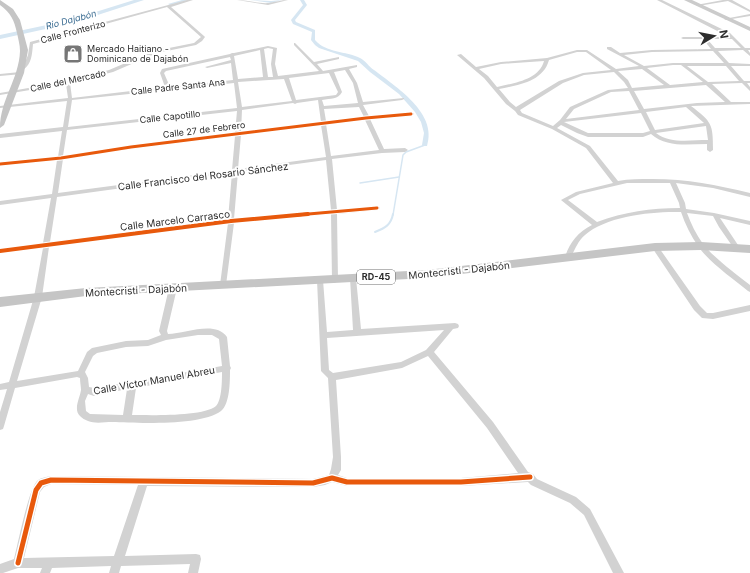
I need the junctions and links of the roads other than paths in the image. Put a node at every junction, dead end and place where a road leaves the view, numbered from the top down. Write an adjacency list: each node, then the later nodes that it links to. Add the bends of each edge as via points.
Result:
1 (191, 0): 10 (street, Calle Fronterizo)
2 (239, 0): 3 (street, via 268,4)
3 (286, 0)
4 (658, 0): 17 (street)
5 (687, 0): 9 (street)
6 (729, 0): 7 (street); 11 (street)
7 (712, 1): 9 (street)
8 (0, 2): 41 (main road, via 11,10 24,47)
9 (698, 5): 13 (street)
10 (169, 7): 41 (street, Calle Fronterizo, via 30,43 30,55 26,66); 49 (street, Calle del Mercado, via 203,37 201,40 195,44 156,52 111,71)
11 (750, 11)
12 (750, 15): 13 (street)
13 (726, 19): 14 (street)
14 (750, 29)
15 (703, 37): 16 (street); 17 (street); 21 (street)
16 (683, 38)
17 (733, 38): 22 (street)
18 (295, 44): 31 (street)
19 (262, 48): 24 (street); 46 (street, via 274,48 273,64); 47 (street)
20 (608, 48): 25 (street)
21 (713, 50): 22 (street); 25 (street); 33 (street)
22 (744, 50): 23 (street); 27 (street)
23 (750, 50)
24 (232, 54): 30 (street); 55 (street, via 163,70)
25 (619, 54): 36 (street)
26 (459, 55): 39 (street)
27 (750, 56)
28 (337, 58): 31 (street)
29 (547, 59): 39 (street); 40 (street, via 587,51); 54 (street, via 542,71 535,76)
30 (233, 61): 37 (street); 48 (street)
31 (314, 63): 43 (street)
32 (682, 64): 33 (street); 36 (street); 52 (street)
33 (729, 65): 34 (street); 50 (street)
34 (750, 65)
35 (355, 66): 38 (street, Calle Padre Santa Ana)
36 (641, 66): 40 (street); 53 (street)
37 (207, 67)
38 (346, 68): 42 (street, Calle Padre Santa Ana); 66 (street, via 355,83)
39 (476, 68): 54 (street)
40 (615, 70): 56 (street); 71 (street, via 575,76)
41 (20, 71): 44 (street); 58 (main road)
42 (331, 71): 43 (street, Calle Padre Santa Ana); 61 (street, Calle Capotillo, via 340,95)
43 (322, 72): 45 (street, Calle Padre Santa Ana)
44 (0, 75)
45 (286, 76): 46 (street, Calle Padre Santa Ana); 63 (street)
46 (276, 78): 47 (street, Calle Padre Santa Ana)
47 (266, 79): 48 (street, Calle Padre Santa Ana)
48 (235, 81): 55 (street, Calle Padre Santa Ana); 70 (street)
49 (68, 82): 58 (street, Calle del Mercado); 60 (street)
50 (743, 82): 51 (street); 52 (street); 57 (street)
51 (750, 82)
52 (708, 83): 53 (street); 64 (street)
53 (668, 86): 56 (street)
54 (497, 88): 71 (street)
55 (168, 89): 60 (street, Calle Padre Santa Ana)
56 (632, 89): 72 (street); 75 (street, via 610,91 597,96 572,108)
57 (750, 90)
58 (12, 93): 59 (street, Calle del Mercado); 68 (main road)
59 (0, 94)
60 (70, 98): 68 (street, Calle Padre Santa Ana); 79 (street)
61 (320, 99): 63 (street, Calle Capotillo); 69 (street)
62 (402, 99): 66 (street)
63 (295, 102): 70 (street, Calle Capotillo)
64 (729, 103): 65 (street); 67 (street)
65 (750, 103)
66 (361, 104): 69 (street); 74 (street)
67 (687, 105): 72 (street); 77 (street, via 706,119)
68 (4, 107): 78 (main road)
69 (323, 108): 76 (street)
70 (240, 109): 79 (street, Calle Capotillo); 82 (street)
71 (517, 110): 80 (street, via 520,114)
72 (643, 112): 75 (street); 81 (street)
73 (411, 114): 74 (street, Calle 27 de Febrero)
74 (366, 118): 76 (street, Calle 27 de Febrero); 87 (street)
75 (561, 122): 80 (street); 81 (street, via 588,135)
76 (324, 123): 82 (street, Calle 27 de Febrero); 89 (street)
77 (708, 124): 81 (street); 84 (street, via 711,131)
78 (0, 125)
79 (65, 128): 83 (street, Calle Capotillo); 88 (street)
80 (554, 128): 93 (street, via 588,147)
81 (652, 133): 84 (street, via 669,142)
82 (239, 134): 88 (street, Calle 27 de Febrero); 91 (street)
83 (0, 136)
84 (710, 142): 86 (street)
85 (405, 150): 87 (street, Calle Francisco del Rosario Sánchez)
86 (710, 150)
87 (382, 152): 89 (street, Calle Francisco del Rosario Sánchez)
88 (61, 158): 90 (street, Calle 27 de Febrero); 95 (street)
89 (329, 159): 91 (street, Calle Francisco del Rosario Sánchez); 99 (street)
90 (0, 164)
91 (235, 172): 95 (street, Calle Francisco del Rosario Sánchez); 101 (street)
92 (672, 181): 93 (street, via 627,181); 94 (street, via 713,186); 98 (street)
93 (617, 184): 103 (street, via 578,193 564,200)
94 (750, 195)
95 (55, 196): 96 (street, Calle Francisco del Rosario Sánchez); 104 (street)
96 (0, 203)
97 (377, 208): 99 (street, Calle Marcelo Carrasco)
98 (683, 209): 100 (street); 103 (street, via 649,210); 105 (street, via 688,224)
99 (334, 212): 101 (street, Calle Marcelo Carrasco); 113 (street)
100 (715, 215): 102 (street); 107 (street)
101 (231, 221): 104 (street, Calle Marcelo Carrasco); 114 (street)
102 (750, 223)
103 (597, 224): 110 (street, via 581,234)
104 (48, 244): 109 (street, Calle Marcelo Carrasco); 117 (street)
105 (701, 246): 106 (main road, Montecristi - Dajabón / RD-45); 107 (main road, Montecristi - Dajabón / RD-45); 116 (street)
106 (655, 247): 110 (main road, Montecristi - Dajabón / RD-45); 119 (street, via 705,316)
107 (737, 248): 108 (main road, Montecristi - Dajabón / RD-45)
108 (750, 249)
109 (0, 251)
110 (568, 257): 111 (main road, Montecristi - Dajabón / RD-45, via 472,270)
111 (353, 278): 113 (main road, Montecristi - Dajabón / RD-45); 120 (street)
112 (320, 280): 113 (main road, Montecristi - Dajabón / RD-45); 114 (main road, Montecristi - Dajabón / RD-45); 121 (street)
113 (335, 280)
114 (222, 285): 115 (main road, Montecristi - Dajabón / RD-45)
115 (173, 288): 117 (main road, Montecristi - Dajabón / RD-45); 122 (street, via 164,331)
116 (750, 289)
117 (38, 297): 118 (main road, Montecristi - Dajabón / RD-45); 127 (street)
118 (0, 302)
119 (750, 308)
120 (357, 332): 121 (street); 123 (street, via 452,327)
121 (323, 335): 126 (street, via 325,371)
122 (166, 337): 124 (street, via 217,332 223,337); 125 (street, via 95,350 90,354)
123 (429, 352): 126 (street, via 402,365); 133 (street, via 490,424 525,476)
124 (226, 368): 128 (street, Calle Víctor Manuel Abreu); 131 (street, via 222,404 217,409 190,417)
125 (80, 374): 127 (street); 130 (street, Calle Víctor Manuel Abreu, via 84,378)
126 (332, 378): 134 (street, via 337,457)
127 (12, 385): 129 (street); 132 (street)
128 (132, 385): 130 (street, Calle Víctor Manuel Abreu, via 94,392); 131 (street)
129 (0, 387)
130 (85, 390): 131 (street, via 80,407 82,414 89,418)
131 (127, 418)
132 (0, 426)
133 (530, 477): 134 (street, via 461,482 347,482); 142 (street, via 534,482 573,500 587,512)
134 (332, 478): 135 (street, via 313,483)
135 (144, 481): 136 (street); 137 (street, via 51,480 41,483 36,490)
136 (117, 561): 138 (street); 140 (street); 141 (street, via 196,559)
137 (18, 562): 138 (street); 139 (street)
138 (47, 568)
139 (0, 569)
140 (114, 573)
141 (193, 573)
142 (619, 573)

